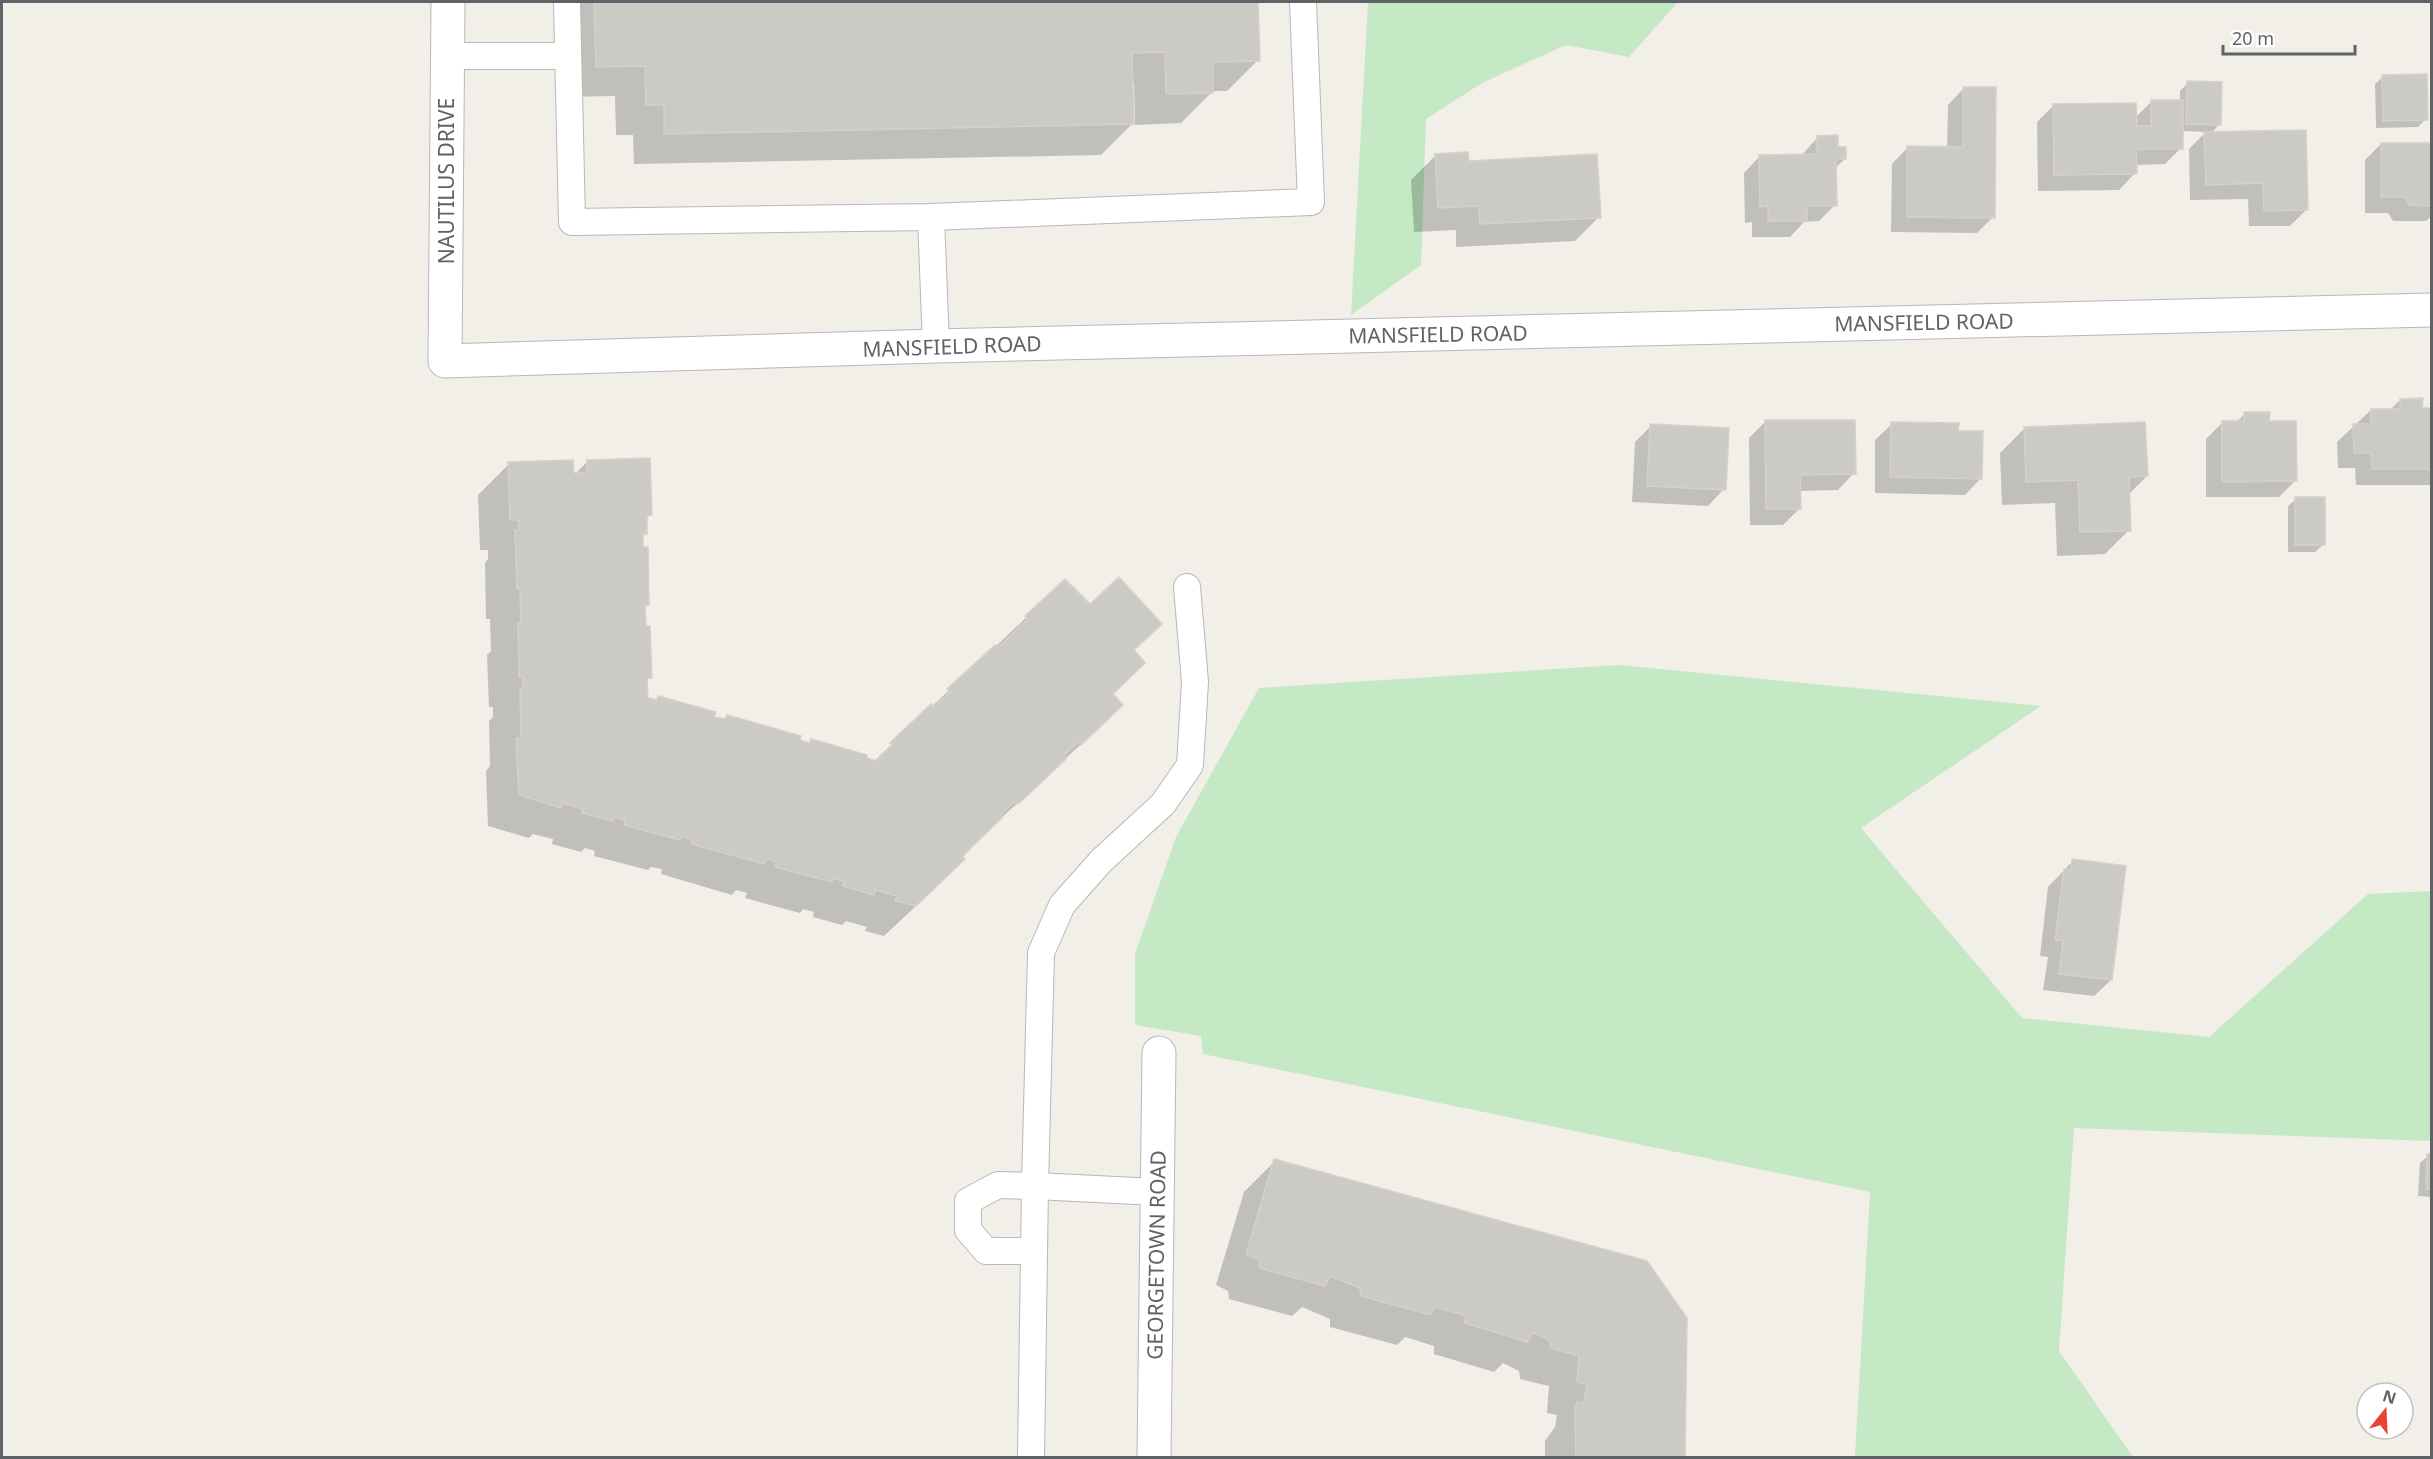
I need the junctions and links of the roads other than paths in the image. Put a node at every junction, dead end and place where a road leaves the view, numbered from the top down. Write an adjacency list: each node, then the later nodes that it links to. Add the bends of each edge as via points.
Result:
1 (448, 2): 4 (street, NAUTILUS DRIVE)
2 (567, 2): 5 (lane)
3 (1303, 2): 6 (lane, via 1311,202)
4 (447, 56): 5 (lane); 9 (street, NAUTILUS DRIVE)
5 (568, 56): 6 (lane, via 572,222)
6 (931, 217): 8 (lane)
7 (2432, 310): 8 (street, MANSFIELD ROAD)
8 (936, 346): 9 (street, MANSFIELD ROAD)
9 (445, 362)
10 (1187, 587): 12 (lane, via 1195,682 1190,765 1163,804 1101,861 1062,905 1041,953)
11 (1159, 1053): 13 (street, GEORGETOWN ROAD)
12 (1035, 1186): 13 (lane); 14 (lane); 14 (lane, via 998,1185 968,1201 968,1230 986,1251)
13 (1157, 1192): 16 (street, GEORGETOWN ROAD)
14 (1034, 1251): 15 (lane)
15 (1031, 1458)
16 (1154, 1458)

